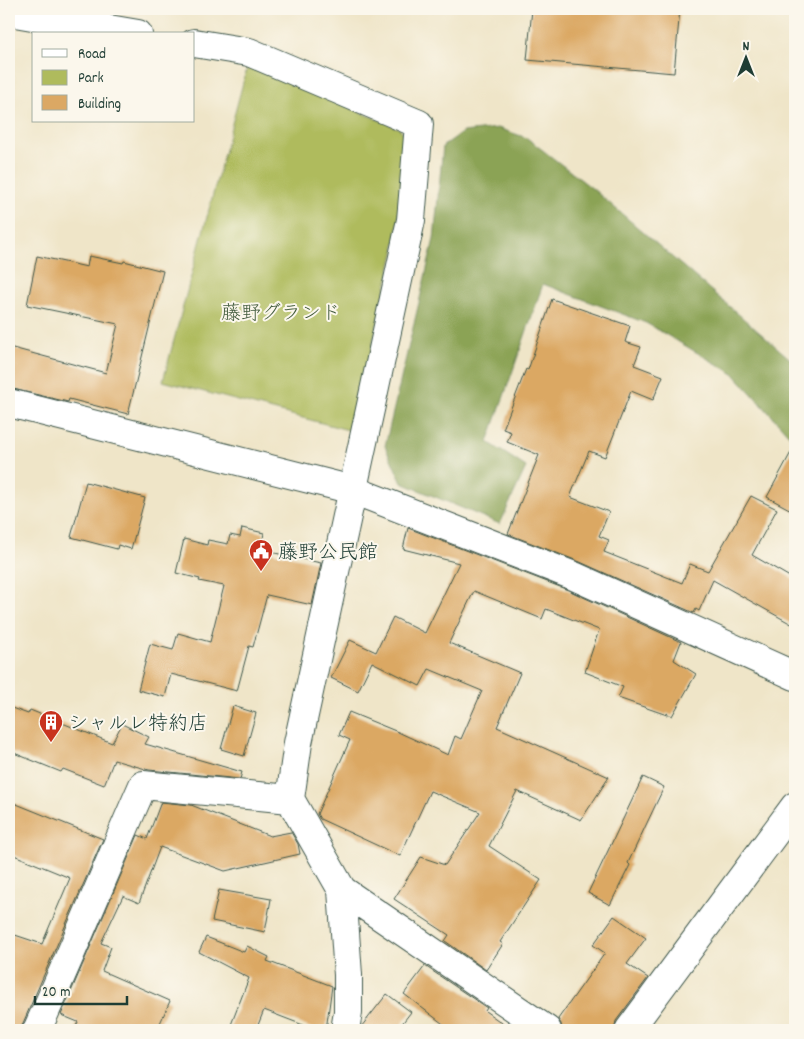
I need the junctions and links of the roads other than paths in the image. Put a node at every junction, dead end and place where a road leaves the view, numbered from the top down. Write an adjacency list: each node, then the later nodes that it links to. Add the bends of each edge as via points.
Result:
1 (9, 12): 2 (street)
2 (126, 32)
3 (195, 43): 5 (street, via 249,52 419,124 411,220)
4 (9, 403): 5 (street)
5 (354, 490): 6 (street, via 574,576); 7 (street, via 298,743)
6 (795, 676)
7 (290, 799): 9 (street); 10 (street, via 143,785)
8 (795, 806): 13 (street)
9 (342, 890): 11 (street, via 348,975); 12 (street)
10 (37, 1030)
11 (345, 1030)
12 (547, 1030)
13 (629, 1030)

